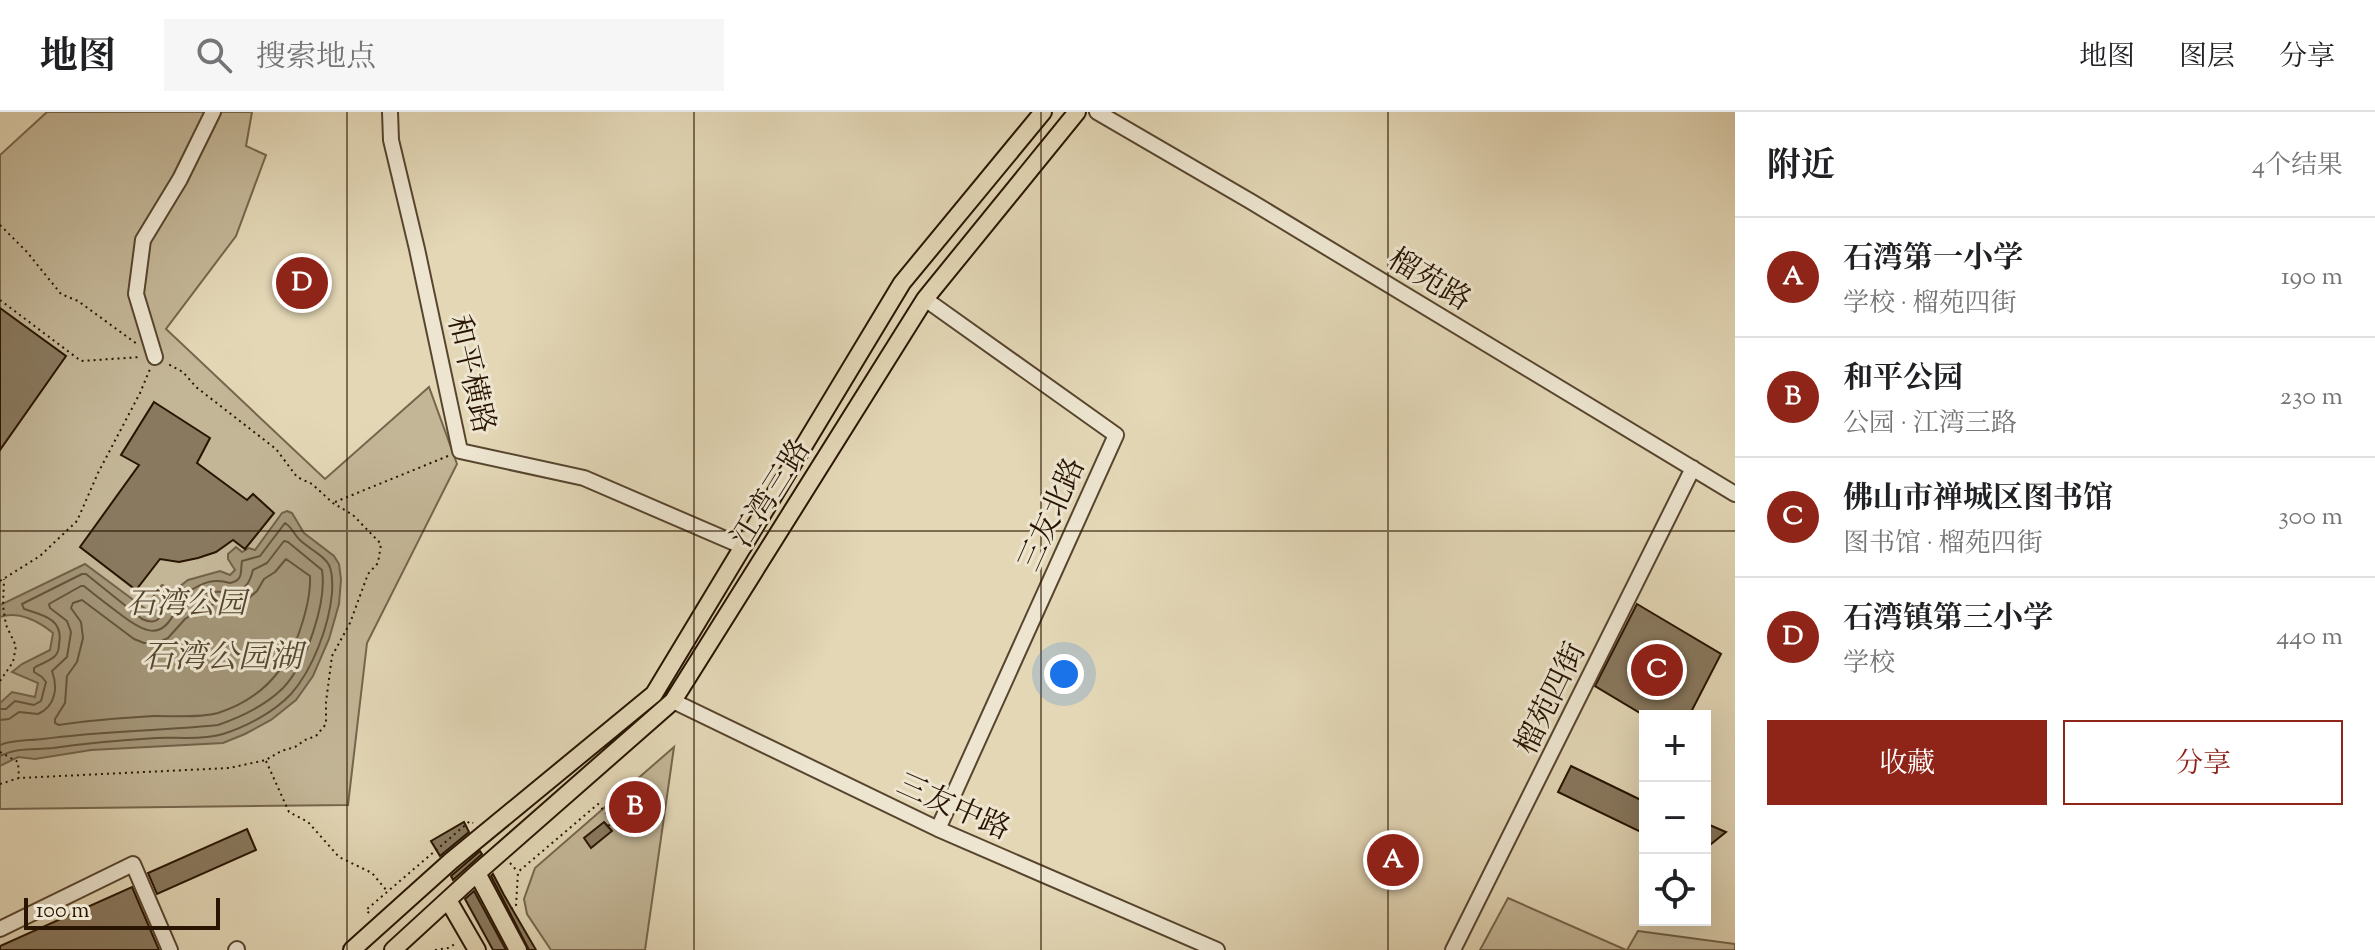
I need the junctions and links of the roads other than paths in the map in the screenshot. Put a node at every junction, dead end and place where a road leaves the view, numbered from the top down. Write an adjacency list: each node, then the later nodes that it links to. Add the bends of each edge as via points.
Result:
1 (213, 112): 7 (street, via 143,240 136,294)
2 (390, 112): 10 (street, 和平横路, via 391,140 460,451 584,478)
3 (1043, 112): 10 (main road, 江湾三路, via 902,283)
4 (1077, 112): 6 (main road, 江湾三路)
5 (1097, 112): 8 (street, 榴苑路)
6 (925, 299): 11 (main road, 江湾三路); 12 (street, 三友北路, via 1116,435)
7 (155, 357)
8 (1693, 468): 9 (street, 榴苑路); 23 (street, 榴苑四街)
9 (1735, 494)
10 (744, 547): 13 (main road, 江湾三路, via 654,694)
11 (673, 701): 12 (street, 三友中路); 14 (main road, 江湾三路)
12 (938, 829): 22 (street, 三友中路)
13 (451, 861): 14 (main road); 15 (main road); 18 (main road, 江湾三路)
14 (477, 873): 15 (main road, 江湾三路); 21 (main road)
15 (448, 900): 19 (main road, 江湾三路); 20 (main road)
16 (0, 929): 17 (street, via 133,864)
17 (170, 950)
18 (352, 950)
19 (393, 950)
20 (477, 950)
21 (518, 950)
22 (1217, 950)
23 (1453, 950)

